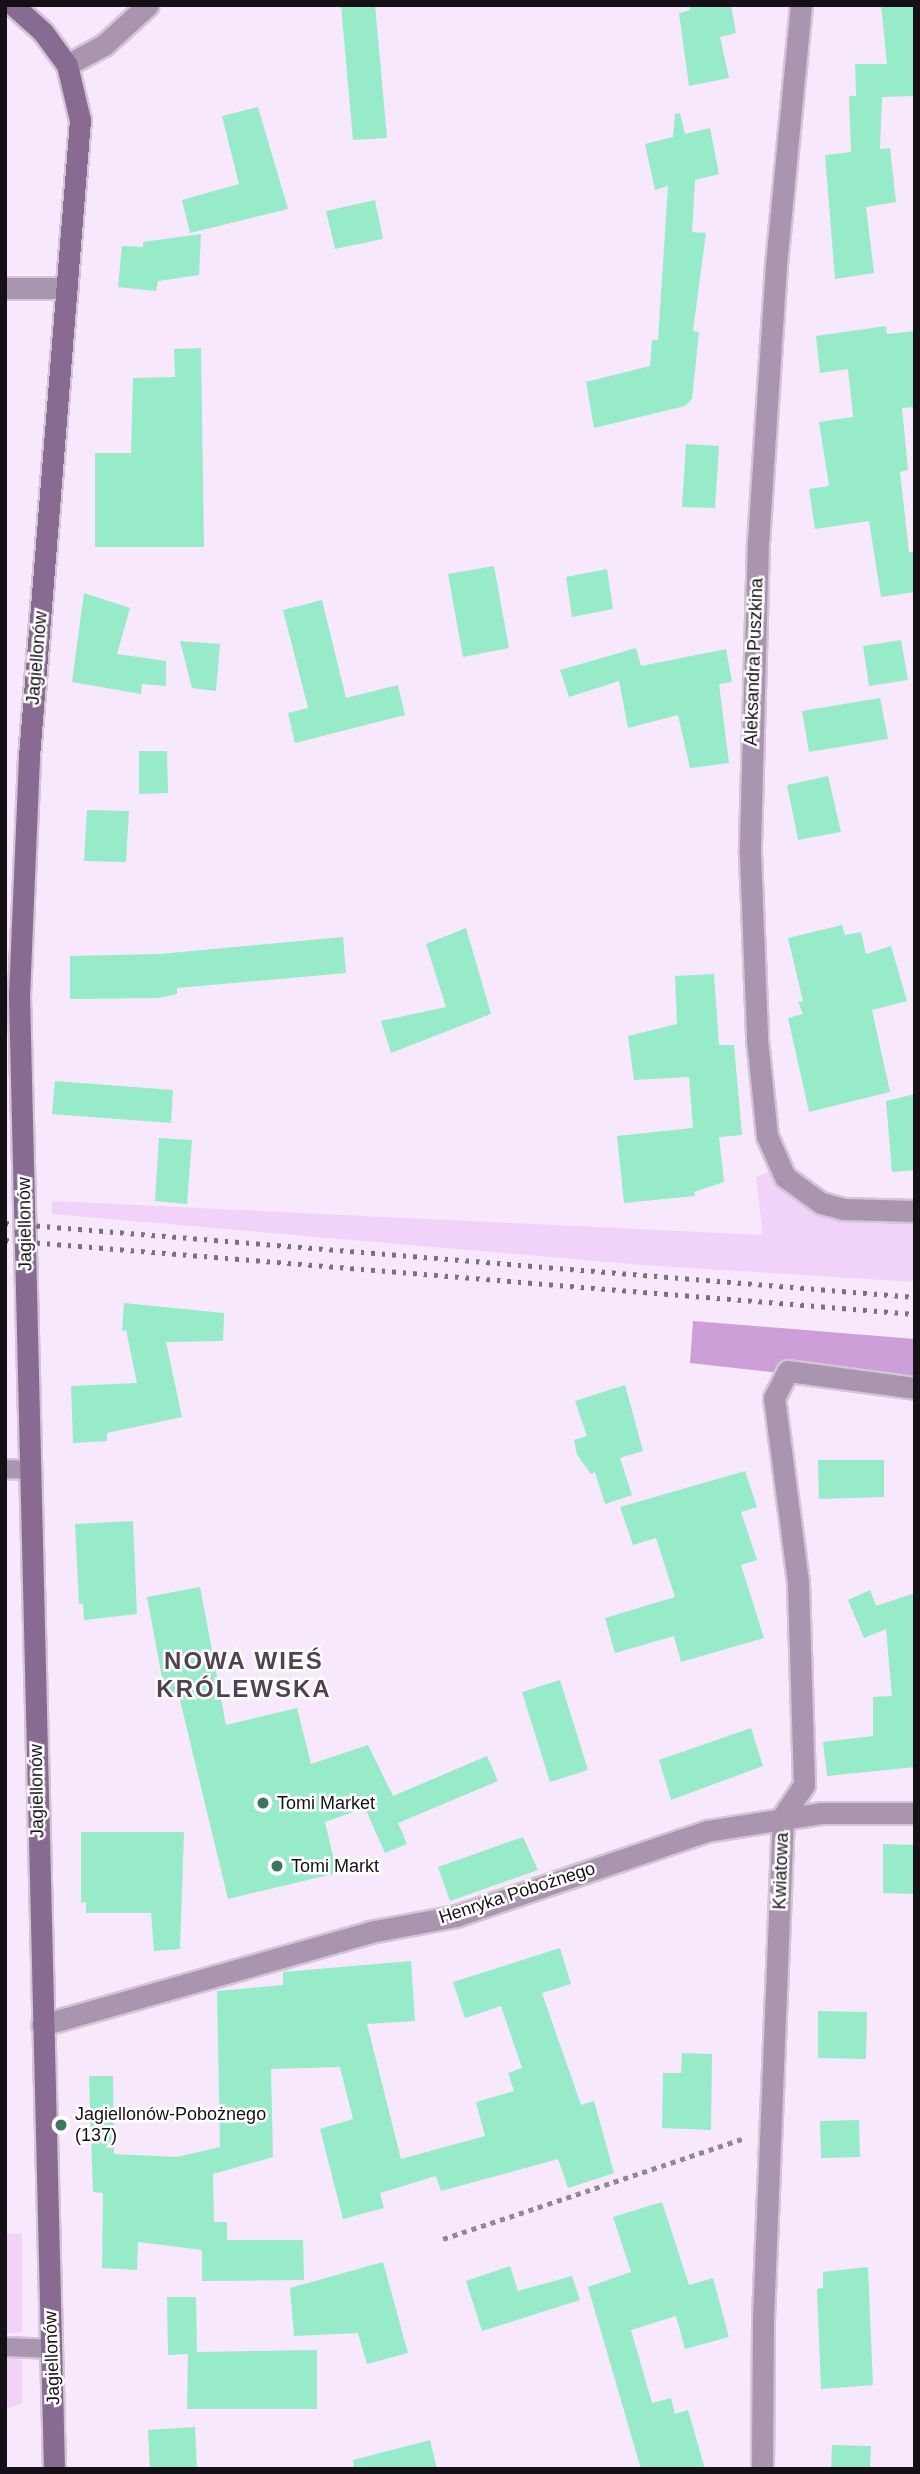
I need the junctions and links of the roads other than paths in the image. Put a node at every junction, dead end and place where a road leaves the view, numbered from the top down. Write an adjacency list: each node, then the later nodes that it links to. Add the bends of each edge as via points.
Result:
1 (13, 5): 4 (street, Jagiellonów, via 43,32)
2 (148, 5): 4 (street, via 104,45)
3 (801, 5): 7 (street, Aleksandra Puszkina, via 776,265 758,540 751,840 757,1039 767,1136 785,1177 821,1203 843,1209)
4 (67, 65): 6 (street, Jagiellonów, via 80,120)
5 (5, 288): 6 (street)
6 (66, 288): 10 (street, Jagiellonów, via 29,757 19,995)
7 (915, 1211)
8 (915, 1388): 12 (street, Kwiatowa, via 788,1371 774,1398 798,1582 804,1785)
9 (5, 1469): 10 (lane)
10 (30, 1470): 13 (street, Jagiellonów)
11 (915, 1813): 12 (street, Henryka Pobożnego)
12 (783, 1816): 13 (street, Henryka Pobożnego, via 707,1831 456,1916 370,1932); 17 (street, Kwiatowa)
13 (42, 2025): 15 (street, Jagiellonów)
14 (5, 2347): 15 (lane)
15 (52, 2348): 16 (street, Jagiellonów)
16 (54, 2469)
17 (762, 2469)

